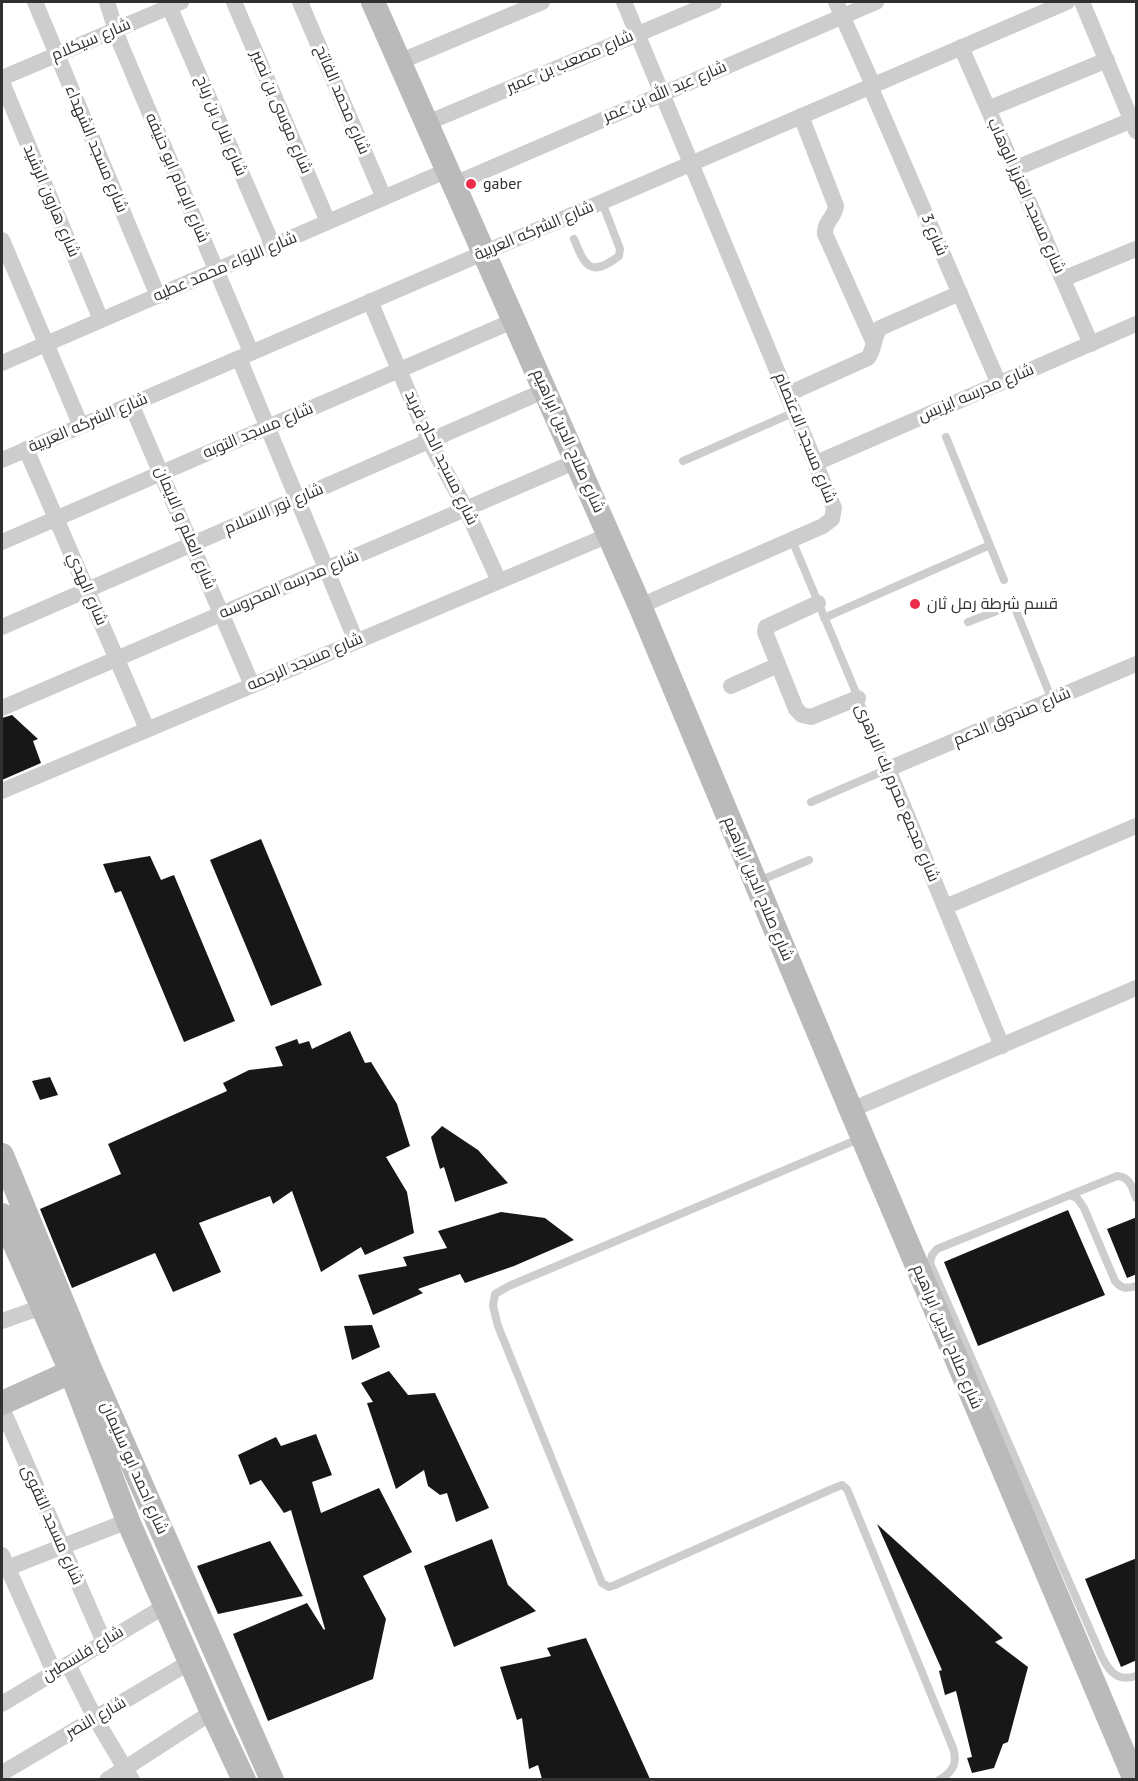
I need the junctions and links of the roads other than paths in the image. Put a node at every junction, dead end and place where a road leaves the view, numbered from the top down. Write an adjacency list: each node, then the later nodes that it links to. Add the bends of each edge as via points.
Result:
1 (35, 2): 17 (street, شارع مسجد الشهداء)
2 (107, 2): 14 (street, شارع الإمام ابو حنيفه)
3 (234, 2): 32 (street, شارع موسى بن نصير)
4 (300, 2): 30 (street, شارع محمد الفاتح)
5 (374, 2): 19 (street, شارع صلاح الدين ابراهيم)
6 (542, 2): 19 (street)
7 (624, 2): 15 (street, شارع مسجد الاعتصام)
8 (714, 2): 15 (street, شارع مصعب بن عمير)
9 (876, 2): 13 (street, شارع عبد الله بن عمر)
10 (1067, 2): 16 (street, شارع الشركه العربية)
11 (1082, 2): 18 (street)
12 (175, 4): 14 (street, شارع سيكلام); 35 (street, شارع بلال بن رباح)
13 (840, 9): 21 (street, شارع 3); 22 (street, شارع عبد الله بن عمر)
14 (116, 29): 17 (street, شارع سيكلام); 38 (street, شارع الإمام ابو حنيفه)
15 (637, 34): 22 (street, شارع مسجد الاعتصام); 25 (street, شارع مصعب بن عمير)
16 (961, 47): 21 (street, شارع الشركه العربية); 23 (street, شارع مسجد العزيز الوهاب)
17 (57, 54): 20 (street, شارع سيكلام); 41 (street, شارع مسجد الشهداء)
18 (1107, 60): 23 (street); 26 (street)
19 (399, 62): 25 (street, شارع صلاح الدين ابراهيم)
20 (2, 80): 43 (street, شارع هارون الرشيد)
21 (871, 86): 24 (street, شارع الشركه العربية); 40 (street, شارع 3)
22 (662, 94): 27 (street, شارع مسجد الاعتصام); 29 (street, شارع عبد الله بن عمر)
23 (988, 109): 28 (street, شارع مسجد العزيز الوهاب)
24 (801, 116): 27 (street, شارع الشركه العربية); 46 (street, via 836,206 825,234)
25 (427, 123): 29 (street, شارع صلاح الدين ابراهيم)
26 (1134, 125): 28 (street)
27 (690, 164): 31 (street, شارع الشركه العربية); 54 (street, شارع مسجد الاعتصام)
28 (1014, 169): 39 (street, شارع مسجد العزيز الوهاب)
29 (451, 177): 30 (street, شارع اللواء محمد عطيه); 37 (street, شارع صلاح الدين ابراهيم)
30 (384, 198): 32 (street, شارع اللواء محمد عطيه)
31 (602, 202): 33 (lane, via 620,249 619,256 590,267 584,263); 37 (street, شارع الشركه العربية)
32 (328, 222): 35 (street, شارع اللواء محمد عطيه)
33 (574, 239)
34 (2, 240): 47 (street)
35 (273, 246): 38 (street, شارع اللواء محمد عطيه)
36 (1137, 249): 39 (street)
37 (485, 252): 42 (street, شارع الشركه العربية); 44 (street, شارع صلاح الدين ابراهيم)
38 (216, 271): 41 (street, شارع اللواء محمد عطيه); 49 (street, شارع الإمام ابو حنيفه)
39 (1063, 279): 48 (street, شارع مسجد العزيز الوهاب)
40 (960, 294): 46 (street, via 880,328); 52 (street, شارع 3)
41 (158, 296): 43 (street, شارع اللواء محمد عطيه)
42 (370, 301): 49 (street, شارع الشركه العربية); 51 (street, شارع مسجد الحاج فريد)
43 (101, 320): 47 (street, شارع اللواء محمد عطيه)
44 (515, 320): 51 (street, شارع مسجد التوبه); 53 (street, شارع صلاح الدين ابراهيم)
45 (1137, 324): 48 (street, شارع مدرسه ايزيس)
46 (873, 341): 54 (street, via 872,353 864,361)
47 (45, 344): 50 (street, شارع اللواء محمد عطيه); 57 (street)
48 (1091, 344): 52 (street, شارع مدرسه ايزيس)
49 (245, 355): 55 (street, شارع الشركه العربية); 58 (street, شارع الإمام ابو حنيفه)
50 (2, 363)
51 (399, 370): 58 (street, شارع مسجد التوبه); 60 (street, شارع مسجد الحاج فريد)
52 (999, 384): 65 (street, شارع مدرسه ايزيس)
53 (546, 390): 60 (street, شارع نور الاسلام); 63 (street, شارع صلاح الدين ابراهيم)
54 (788, 394): 56 (street, شارع مسجد الاعتصام)
55 (131, 404): 57 (street, شارع الشركه العربية); 66 (street, شارع العلم و الايمان)
56 (795, 412): 64 (lane); 65 (street, شارع مسجد الاعتصام)
57 (81, 426): 61 (street, شارع الشركه العربية)
58 (267, 427): 66 (street, شارع مسجد التوبه); 67 (street, شارع الإمام ابو حنيفه)
59 (946, 437): 74 (lane)
60 (429, 441): 67 (street, شارع نور الاسلام); 68 (street, شارع مسجد الحاج فريد)
61 (26, 449): 62 (street, شارع الشركه العربية); 69 (street, شارع الهدي)
62 (2, 460)
63 (577, 461): 68 (street, شارع مدرسه المحروسه); 70 (street, شارع صلاح الدين ابراهيم)
64 (683, 461)
65 (816, 463): 71 (street, شارع مسجد الاعتصام, via 834,513 823,526)
66 (161, 473): 69 (street, شارع مسجد التوبه); 73 (street, شارع العلم و الايمان)
67 (297, 499): 73 (street, شارع نور الاسلام); 75 (street, شارع الإمام ابو حنيفه)
68 (466, 509): 75 (street, شارع مدرسه المحروسه); 77 (street, شارع مسجد الحاج فريد)
69 (56, 518): 72 (street, شارع مسجد التوبه); 78 (street, شارع الهدي)
70 (609, 535): 77 (street, شارع مسجد الرحمه); 79 (street, شارع صلاح الدين ابراهيم)
71 (792, 540): 79 (street, شارع مسجد الاعتصام); 80 (lane, شارع مجمع محرم بك الازهرى)
72 (2, 542)
73 (192, 544): 78 (street, شارع نور الاسلام); 81 (street, شارع العلم و الايمان)
74 (990, 545): 76 (lane); 80 (lane)
75 (326, 569): 81 (street, شارع مدرسه المحروسه); 84 (street, شارع الإمام ابو حنيفه)
76 (1004, 580)
77 (499, 581): 84 (street, شارع مسجد الرحمه)
78 (87, 590): 83 (street, شارع نور الاسلام); 85 (street, شارع الهدي)
79 (640, 606): 99 (street, شارع صلاح الدين ابراهيم)
80 (821, 610): 87 (street, via 766,627); 90 (lane, شارع مجمع محرم بك الازهرى)
81 (221, 614): 85 (street, شارع مدرسه المحروسه); 88 (street, شارع العلم و الايمان)
82 (969, 622): 91 (lane, via 1010,606 1016,608)
83 (2, 627)
84 (357, 641): 88 (street, شارع مسجد الرحمه)
85 (117, 659): 92 (street, شارع مدرسه المحروسه); 93 (street, شارع الهدي)
86 (1137, 664): 91 (street, شارع صندوق الدعم)
87 (778, 665): 89 (street); 90 (street, via 802,716 811,717)
88 (252, 685): 93 (street, شارع مسجد الرحمه)
89 (730, 686)
90 (858, 698): 94 (lane, شارع مجمع محرم بك الازهرى)
91 (1052, 700): 94 (street, شارع صندوق الدعم)
92 (2, 708)
93 (147, 729): 95 (street, شارع مسجد الرحمه)
94 (888, 769): 96 (lane); 100 (street, شارع مجمع محرم بك الازهرى)
95 (4, 784)
96 (811, 802)
97 (1137, 826): 100 (street)
98 (809, 860): 99 (lane)
99 (755, 882): 103 (street, شارع صلاح الدين ابراهيم)
100 (945, 907): 102 (street, شارع مجمع محرم بك الازهرى)
101 (1137, 988): 102 (street)
102 (1002, 1046): 103 (street)
103 (851, 1110): 104 (street, شارع صلاح الدين ابراهيم)
104 (862, 1137): 133 (lane, via 508,1286 495,1294 493,1306 602,1583 609,1587 832,1489 842,1485 847,1489 953,1748 954,1767); 134 (street, شارع صلاح الدين ابراهيم)
105 (2, 1155): 112 (street, شارع احمد ابو سليمان)
106 (1071, 1195): 107 (lane, via 1117,1176 1129,1180); 109 (lane, via 1084,1208 1115,1281 1126,1289); 122 (lane, via 938,1249 930,1263 1107,1667 1124,1679)
107 (1137, 1198)
108 (2, 1215): 110 (street, شارع احمد ابو سليمان)
109 (1137, 1286)
110 (42, 1307): 111 (street); 112 (street, شارع احمد ابو سليمان)
111 (2, 1321)
112 (80, 1368): 113 (street); 115 (street, شارع احمد ابو سليمان); 126 (street, شارع احمد ابو سليمان)
113 (2, 1403)
114 (2, 1408): 116 (street, شارع مسجد التقوى)
115 (128, 1521): 116 (street); 118 (street, شارع احمد ابو سليمان)
116 (61, 1546): 117 (street); 119 (street, شارع مسجد التقوى)
117 (3, 1564): 121 (street)
118 (165, 1606): 119 (street, شارع فلسطين); 120 (street, شارع احمد ابو سليمان)
119 (104, 1642): 121 (street, شارع فلسطين)
120 (190, 1662): 124 (street, شارع احمد ابو سليمان); 125 (street, شارع النصر)
121 (61, 1668): 123 (street, شارع فلسطين); 125 (street)
122 (1137, 1676)
123 (2, 1700)
124 (212, 1712): 127 (street, شارع احمد ابو سليمان); 129 (street)
125 (95, 1718): 128 (street, شارع النصر); 129 (street)
126 (251, 1733): 127 (street); 132 (street, شارع احمد ابو سليمان)
127 (226, 1742): 131 (street, شارع احمد ابو سليمان)
128 (2, 1773)
129 (128, 1774): 130 (street)
130 (107, 1779)
131 (244, 1779)
132 (272, 1779)
133 (939, 1779)
134 (1136, 1779)

